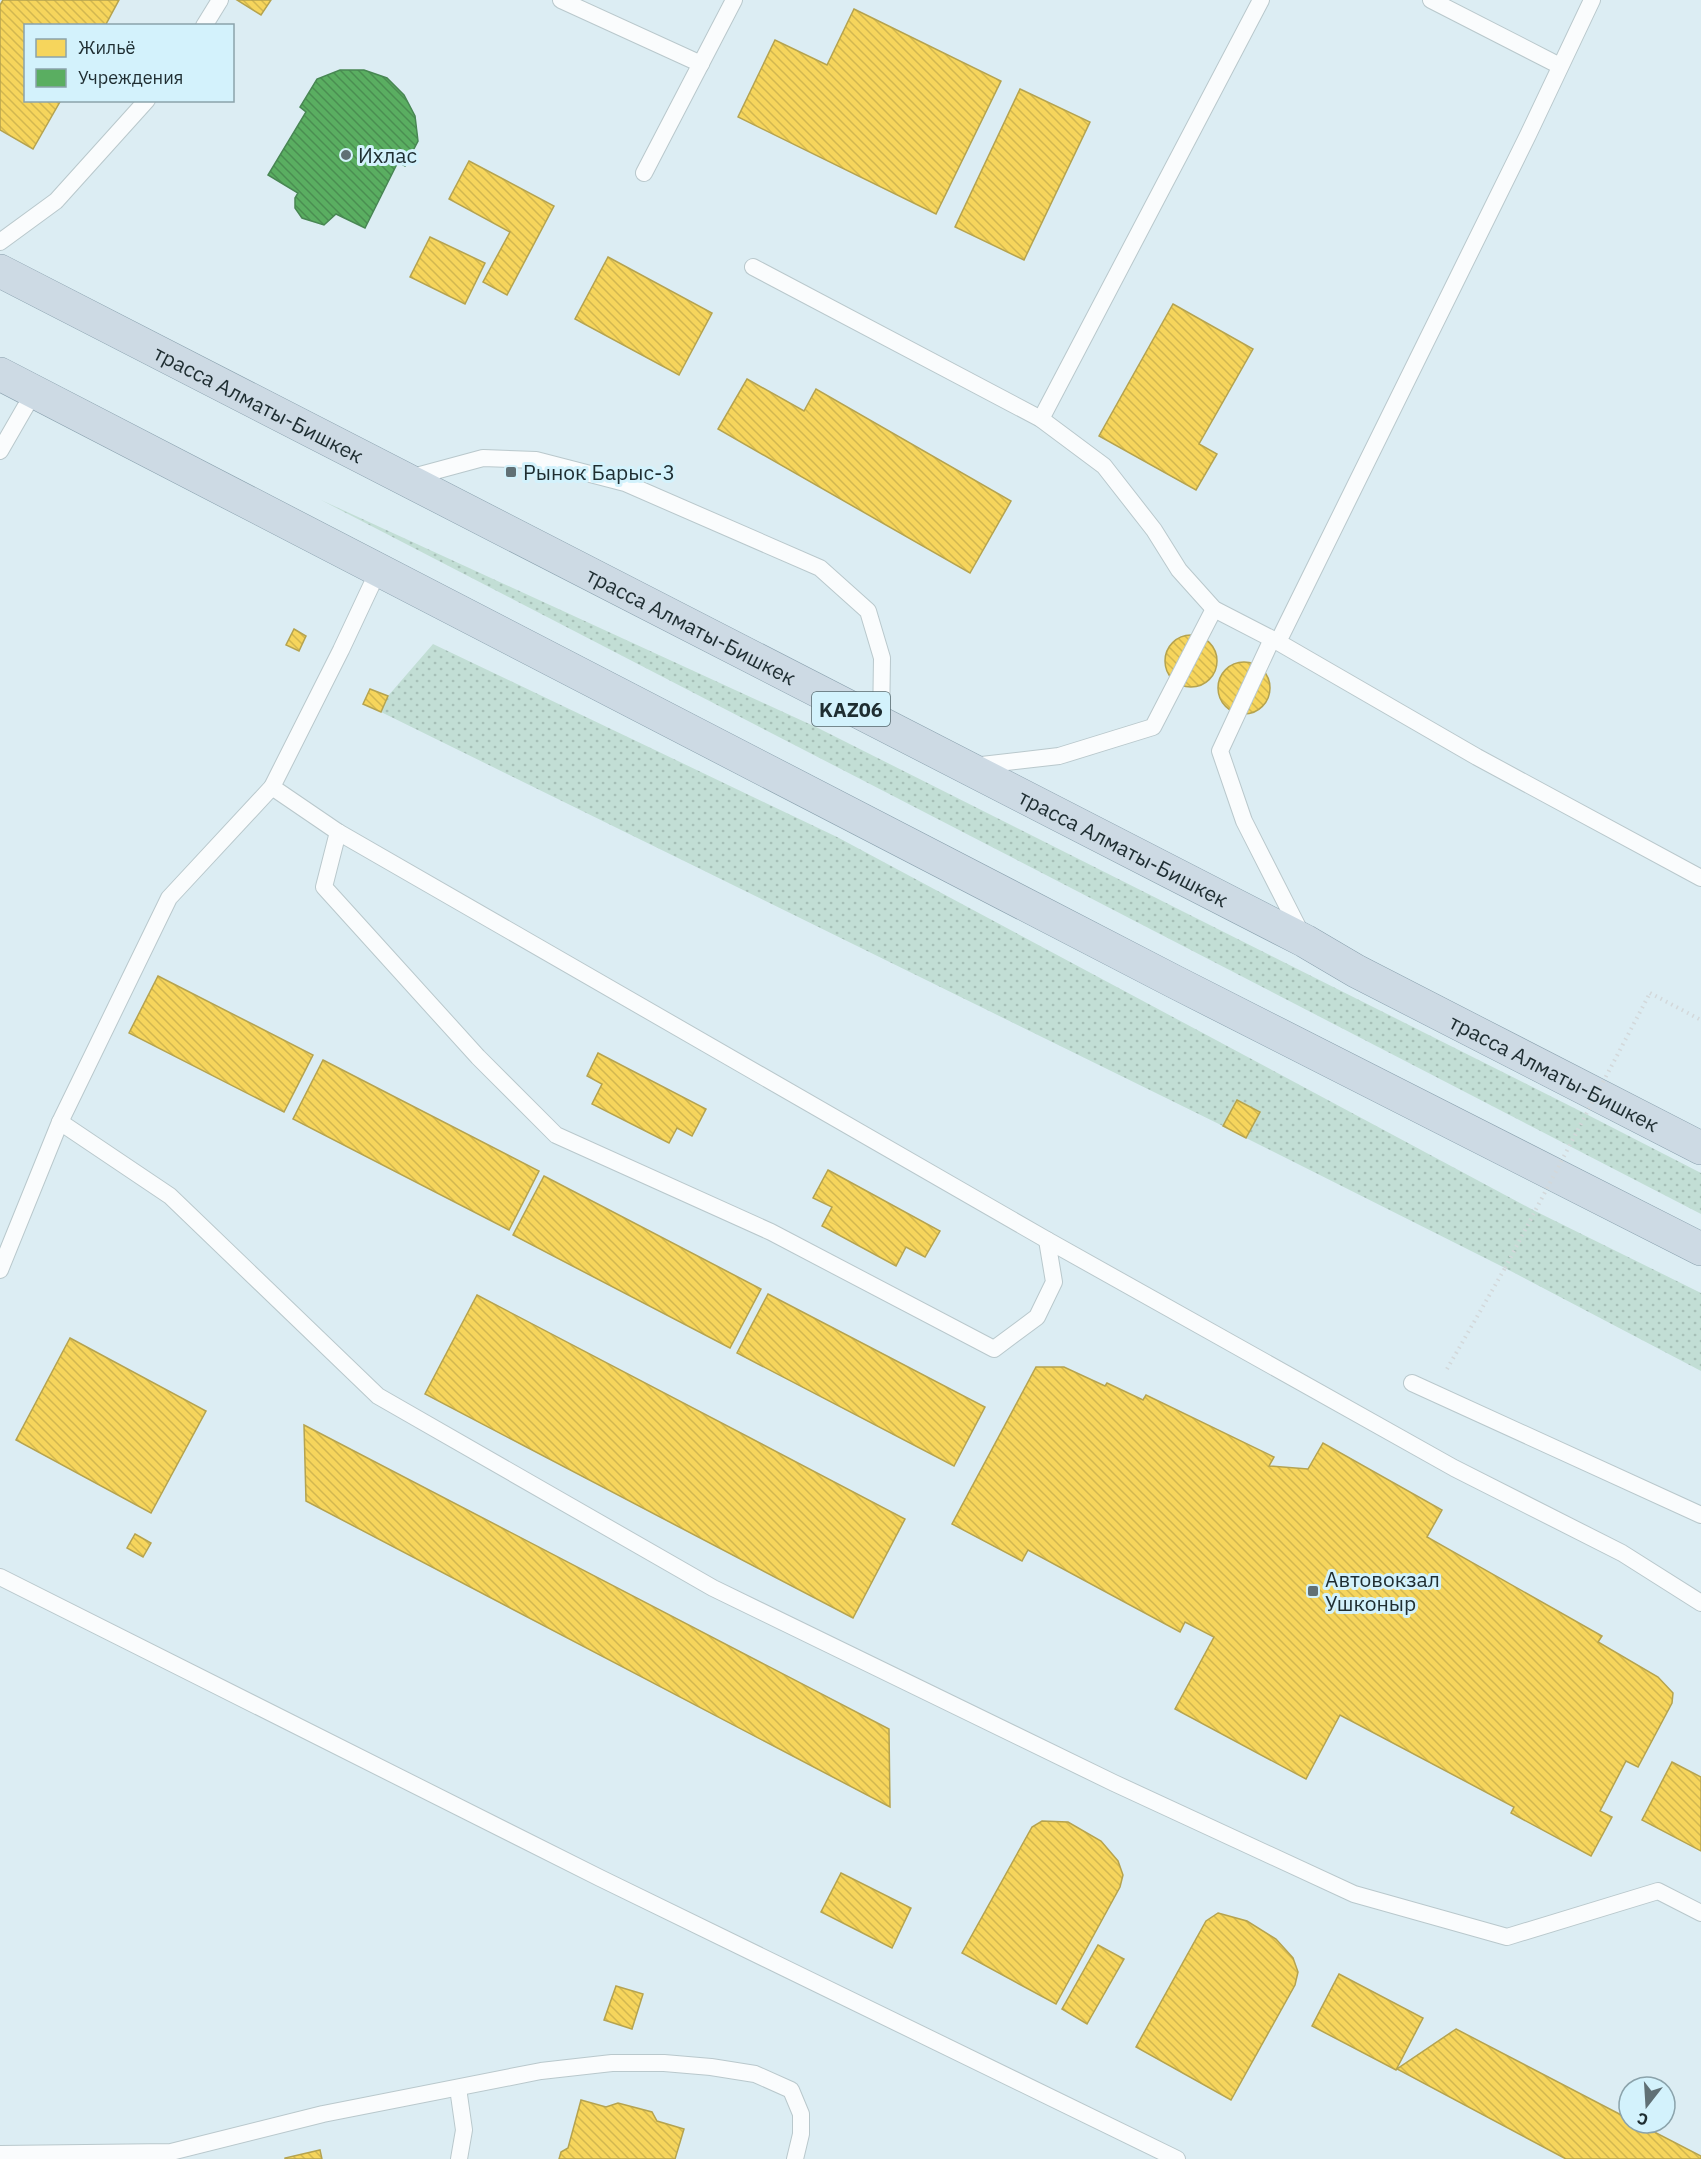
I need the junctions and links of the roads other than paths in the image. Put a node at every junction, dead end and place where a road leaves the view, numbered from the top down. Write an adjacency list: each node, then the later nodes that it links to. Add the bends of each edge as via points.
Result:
1 (220, 0): 7 (lane)
2 (561, 0): 8 (lane)
3 (734, 0): 8 (lane)
4 (1261, 0): 17 (lane)
5 (1431, 0): 9 (lane)
6 (1592, 0): 9 (lane)
7 (205, 24)
8 (701, 64): 11 (lane)
9 (1560, 66): 22 (lane)
10 (145, 102): 12 (lane, via 56,201)
11 (644, 173)
12 (0, 242)
13 (753, 267): 17 (lane)
14 (0, 271): 19 (highway, трасса Алматы-Бишкек / KАZ06)
15 (0, 374): 16 (highway)
16 (34, 392): 18 (lane); 20 (highway)
17 (1041, 419): 21 (lane, via 1104,466 1154,530 1179,570)
18 (0, 451)
19 (405, 479): 23 (highway, трасса Алматы-Бишкек / KАZ06); 23 (lane, via 483,458 536,460 625,483 820,568 868,611 882,658)
20 (378, 569): 25 (lane); 32 (highway, via 1186,988)
21 (1214, 609): 22 (lane); 24 (lane, via 1153,727 1059,756)
22 (1275, 641): 27 (lane, via 1477,757); 28 (lane, via 1220,751 1244,821)
23 (881, 724): 24 (highway, трасса Алматы-Бишкек / KАZ06)
24 (965, 768): 28 (highway, трасса Алматы-Бишкек / KАZ06)
25 (272, 787): 26 (lane); 29 (lane, via 169,898)
26 (338, 832): 31 (lane); 31 (lane, via 324,887 478,1057 556,1135 771,1232 994,1349 1037,1317 1054,1282)
27 (1701, 878)
28 (1305, 941): 30 (highway, трасса Алматы-Бишкек / KАZ06)
29 (60, 1122): 33 (lane); 38 (lane, via 170,1196 378,1396 713,1588 1114,1783 1354,1894 1508,1937 1658,1891)
30 (1701, 1148)
31 (1047, 1240): 37 (lane, via 1454,1468 1622,1553)
32 (1701, 1248)
33 (0, 1270)
34 (1412, 1383): 35 (lane)
35 (1701, 1515)
36 (0, 1577): 44 (lane, via 611,1883)
37 (1701, 1603)
38 (1701, 1913)
39 (458, 2088): 41 (lane, via 323,2114); 42 (lane, via 465,2130); 43 (lane, via 541,2071 612,2064 664,2063 755,2074 791,2090 801,2114)
40 (0, 2154): 41 (lane)
41 (171, 2156)
42 (459, 2159)
43 (795, 2159)
44 (1177, 2159)

